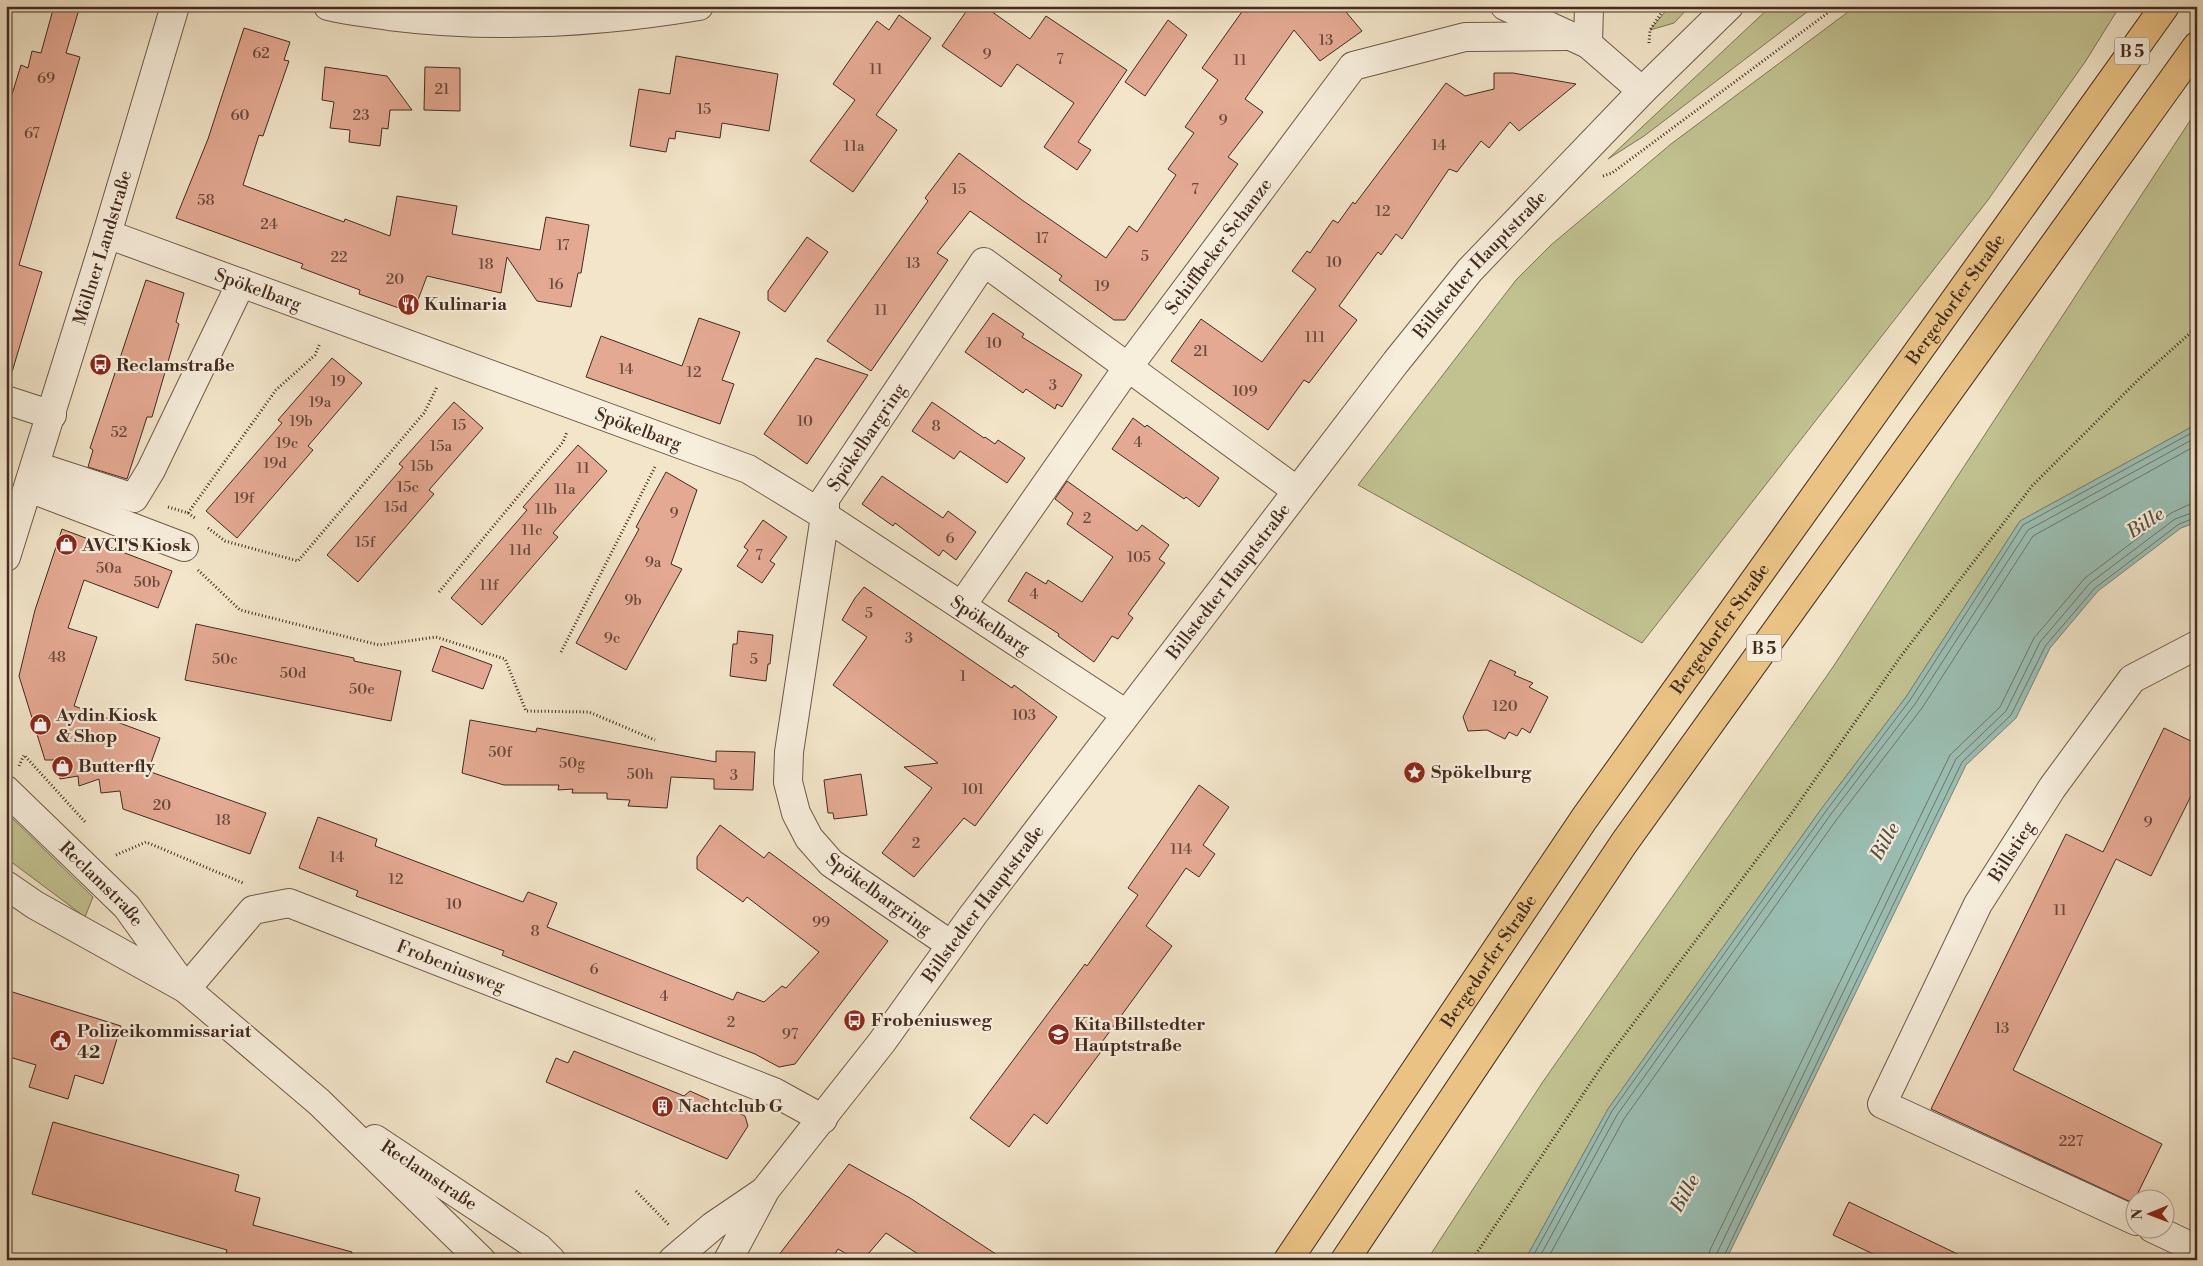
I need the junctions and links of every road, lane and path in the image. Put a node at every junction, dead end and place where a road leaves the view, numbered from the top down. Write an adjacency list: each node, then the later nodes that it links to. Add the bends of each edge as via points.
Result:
1 (175, 6): 13 (street, Möllner Landstraße)
2 (328, 6): 3 (street, via 420,20 501,24 634,17)
3 (700, 6)
4 (1505, 6): 9 (street)
5 (1589, 6): 9 (street)
6 (1729, 6): 11 (street, Billstedter Hauptstraße)
7 (1836, 6): 12 (path)
8 (2164, 6): 55 (highway, Bergedorfer Straße / B 5, via 1584,820)
9 (1578, 40): 11 (street); 18 (street, Schiffbeker Schanze, via 1465,37 1353,66)
10 (2197, 46): 56 (highway, B 5, via 1624,844)
11 (1642, 91): 24 (street, Billstedter Hauptstraße, via 1470,270)
12 (1651, 145)
13 (108, 234): 14 (street, Spökelbarg); 20 (street, Möllner Landstraße)
14 (241, 283): 17 (street, Spökelbarg); 25 (street)
15 (2197, 327): 57 (path, via 2139,379 2032,486 1901,656 1791,814 1608,1056)
16 (317, 351): 26 (path, via 276,390)
17 (451, 360): 21 (street, Spökelbarg); 26 (path, via 424,413 298,561 225,541)
18 (1128, 366): 24 (street, Spökelbargring); 27 (street, Spökelbargring, via 984,262 825,499); 32 (street, Schiffbeker Schanze)
19 (6, 400): 20 (street)
20 (52, 415): 23 (street, Möllner Landstraße)
21 (669, 440): 27 (street, Spökelbarg, via 748,469); 34 (path)
22 (563, 442): 31 (path)
23 (32, 477): 25 (street); 28 (street, Möllner Landstraße); 29 (street); 30 (street, Möllner Landstraße)
24 (1296, 490): 35 (street, Billstedter Hauptstraße)
25 (134, 498): 26 (path)
26 (188, 513)
27 (825, 516): 32 (street, Spökelbarg); 42 (street, Spökelbargring, via 789,752 788,782 796,813 809,838 831,863)
28 (6, 537)
29 (184, 547): 36 (path, via 196,568 240,610 379,645 436,638 505,659 526,711 589,712)
30 (6, 557)
31 (439, 592)
32 (962, 605): 35 (street, Spökelbarg)
33 (2197, 645): 48 (street, Billstieg, via 2132,679 2052,788 1978,904 1882,1104)
34 (561, 652)
35 (1126, 714): 42 (street, Billstedter Hauptstraße)
36 (655, 740)
37 (6, 790): 38 (path, via 24,755); 43 (street, Reclamstraße, via 127,907)
38 (89, 827)
39 (109, 848): 40 (path, via 115,856 146,842)
40 (245, 884)
41 (6, 885): 43 (street, Reclamstraße, via 35,905)
42 (950, 945): 45 (street, Billstedter Hauptstraße)
43 (186, 988): 44 (street, Reclamstraße); 45 (street, Frobeniusweg, via 253,910 290,903 774,1092)
44 (319, 1102): 52 (street, Reclamstraße); 53 (street, Reclamstraße)
45 (823, 1119): 46 (street, Billstedter Hauptstraße)
46 (766, 1189): 51 (street, Billstedter Hauptstraße); 54 (street, Billstedter Hauptstraße)
47 (636, 1191): 51 (path)
48 (2126, 1216)
49 (2173, 1238): 50 (street)
50 (2190, 1246)
51 (681, 1253)
52 (550, 1256)
53 (481, 1260)
54 (728, 1260)
55 (1288, 1260)
56 (1345, 1260)
57 (1472, 1260)

